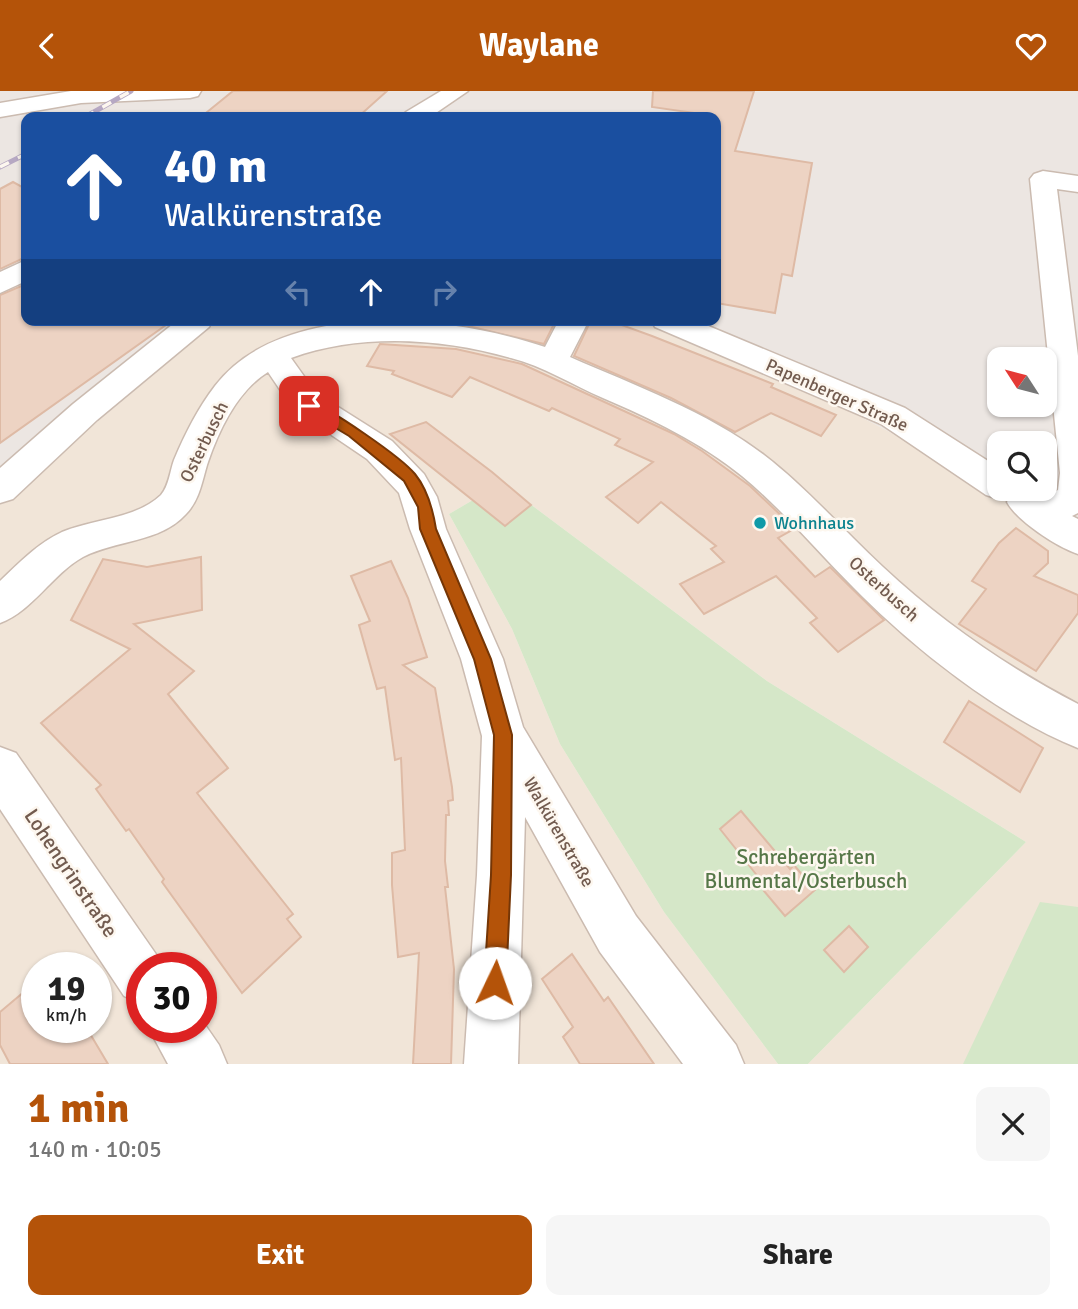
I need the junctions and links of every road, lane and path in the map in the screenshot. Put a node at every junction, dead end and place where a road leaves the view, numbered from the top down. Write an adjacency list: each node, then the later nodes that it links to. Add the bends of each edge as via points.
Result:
1 (457, 91): 5 (street)
2 (87, 93): 3 (street); 4 (street)
3 (189, 97)
4 (0, 110)
5 (422, 112)
6 (1078, 184): 19 (street, via 1043,179 1078,473 1074,498)
7 (21, 257): 8 (street)
8 (0, 269)
9 (21, 272): 10 (street)
10 (0, 284)
11 (191, 326): 17 (street)
12 (571, 326): 15 (street)
13 (680, 326): 16 (street, Papenberger Straße, via 893,416)
14 (274, 353): 15 (street, Osterbusch, via 345,334 405,332 513,348); 21 (street, Osterbusch, via 236,383 214,414 175,503 153,519 73,544); 23 (street, Walkürenstraße, via 309,406 354,433 410,477 482,659)
15 (552, 362): 22 (street, Osterbusch, via 689,423 734,451 930,630)
16 (987, 477)
17 (0, 489)
18 (1024, 501): 19 (street)
19 (1042, 513): 20 (street)
20 (1078, 539)
21 (0, 606)
22 (1078, 727)
23 (503, 735): 28 (street); 29 (street, Walkürenstraße, via 618,934)
24 (0, 769): 25 (street, Lohengrinstraße)
25 (126, 954)
26 (186, 1043): 27 (street)
27 (200, 1064)
28 (491, 1064)
29 (717, 1064)

